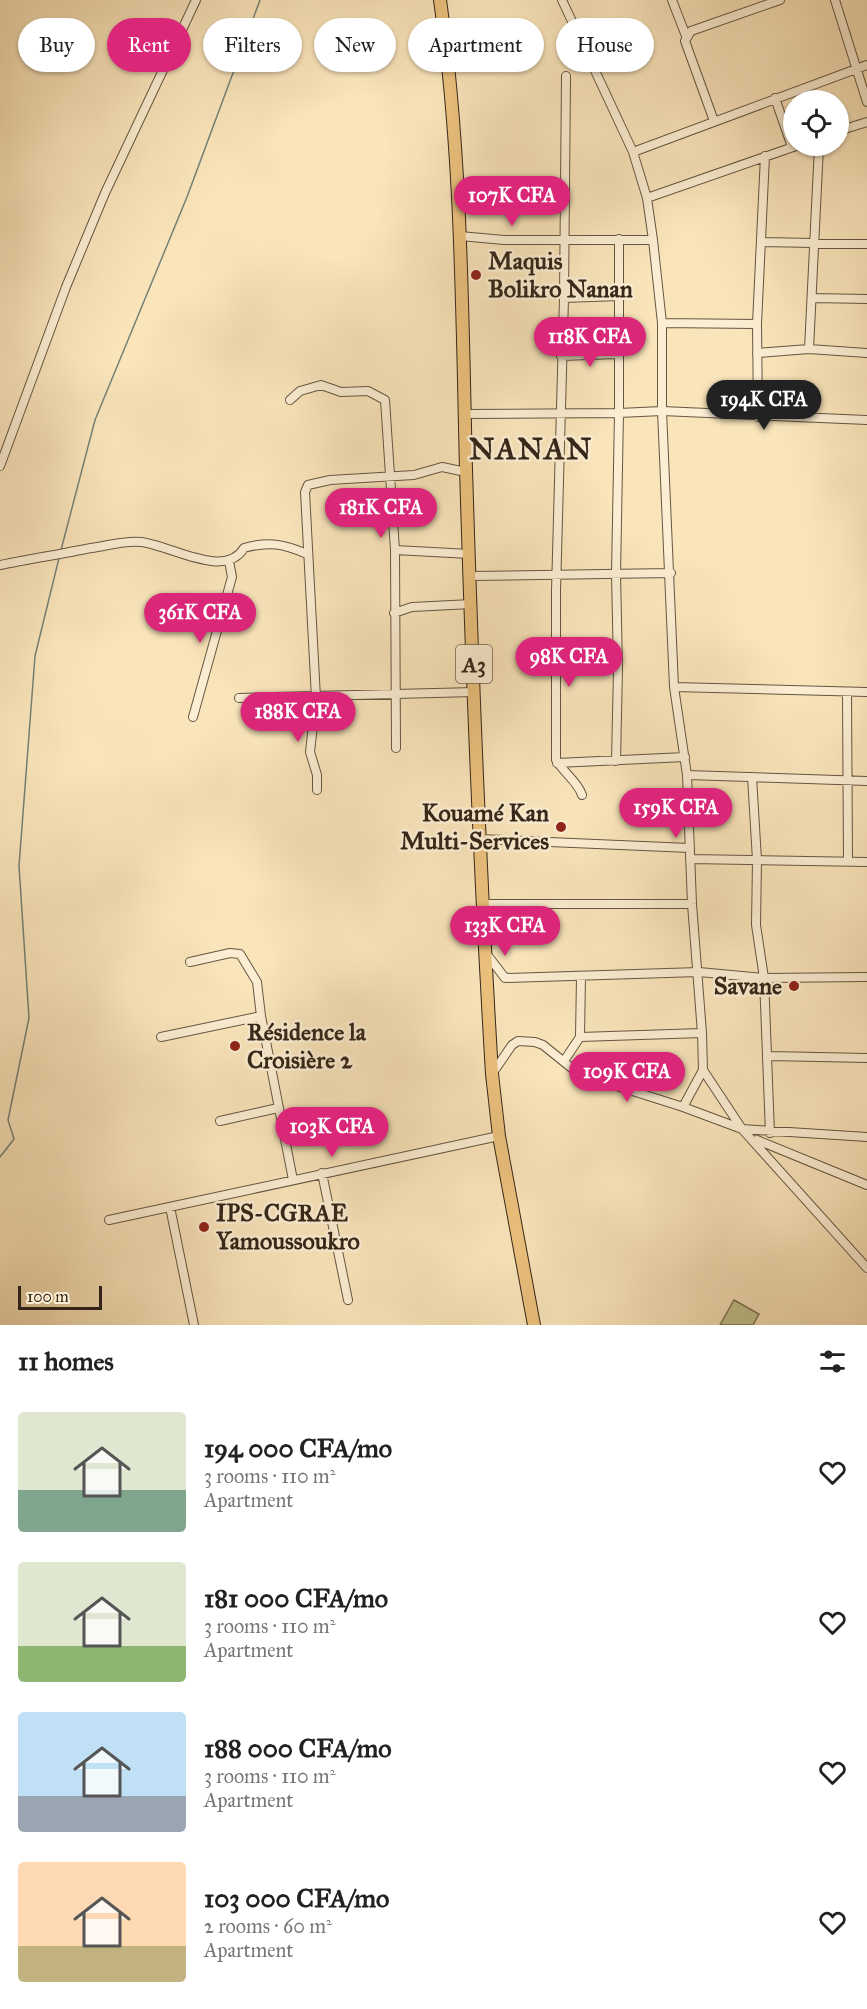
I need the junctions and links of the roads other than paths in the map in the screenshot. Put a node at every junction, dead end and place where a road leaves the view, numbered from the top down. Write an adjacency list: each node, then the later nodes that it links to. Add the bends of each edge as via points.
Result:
1 (196, 0): 46 (street, via 101,201)
2 (440, 0): 21 (highway, A3, via 451,88)
3 (562, 0): 17 (street)
4 (672, 0): 7 (street)
5 (780, 0): 7 (street)
6 (835, 0): 8 (street)
7 (686, 36): 13 (street)
8 (862, 66): 10 (street); 11 (street)
9 (566, 76): 23 (street)
10 (775, 98): 12 (street); 13 (street)
11 (867, 102)
12 (783, 118)
13 (714, 121): 17 (street)
14 (867, 122): 15 (street)
15 (849, 128)
16 (783, 150): 18 (street)
17 (633, 152): 20 (street)
18 (765, 156): 20 (street); 25 (street)
19 (819, 156): 26 (street)
20 (647, 198): 24 (street)
21 (460, 236): 23 (street); 42 (highway, A3)
22 (619, 239): 23 (street); 24 (street); 28 (street)
23 (564, 240): 29 (street)
24 (653, 240): 32 (street)
25 (762, 242): 26 (street); 33 (street)
26 (815, 243): 27 (street); 30 (street)
27 (867, 244)
28 (620, 296): 29 (street); 37 (street)
29 (564, 298): 38 (street)
30 (812, 298): 31 (street); 34 (street)
31 (867, 299)
32 (662, 323): 33 (street); 40 (street)
33 (757, 324): 35 (street)
34 (809, 349): 35 (street); 36 (street)
35 (757, 353): 44 (street)
36 (867, 353)
37 (618, 354): 38 (street); 41 (street)
38 (561, 356): 43 (street)
39 (290, 400): 48 (street, via 300,391 321,385 341,392 368,391 385,400)
40 (662, 411): 41 (street); 44 (street); 54 (street)
41 (619, 413): 43 (street); 56 (street)
42 (465, 414): 43 (street); 47 (highway, A3)
43 (560, 414): 55 (street)
44 (758, 417): 45 (street)
45 (867, 420)
46 (0, 466)
47 (466, 472): 48 (street, via 442,467 414,475); 51 (highway, A3)
48 (389, 476): 49 (street); 50 (street, via 308,485 304,492)
49 (395, 550): 51 (street); 59 (street)
50 (307, 554): 52 (street, via 281,543 262,543 244,548); 66 (street)
51 (470, 554): 57 (highway, A3)
52 (229, 561): 53 (street, via 215,562 132,541); 67 (street, via 232,577)
53 (0, 565)
54 (671, 573): 56 (street); 60 (street)
55 (556, 574): 56 (street); 57 (street); 71 (street)
56 (615, 574): 70 (street)
57 (470, 576): 58 (highway, A3)
58 (472, 604): 59 (street, via 412,607); 61 (highway, A3)
59 (394, 614): 64 (street)
60 (674, 687): 62 (street); 69 (street)
61 (475, 692): 64 (street); 78 (highway, A3)
62 (847, 692): 63 (street); 74 (street)
63 (867, 692)
64 (396, 694): 66 (street); 68 (street)
65 (239, 698): 66 (street)
66 (316, 698): 76 (street, via 310,752 317,775)
67 (193, 717)
68 (396, 748)
69 (685, 757): 70 (street); 72 (street)
70 (616, 761): 71 (street)
71 (557, 763): 77 (street)
72 (687, 775): 73 (street); 79 (street)
73 (752, 777): 74 (street); 81 (street)
74 (847, 780): 75 (street); 82 (street)
75 (867, 781)
76 (316, 790)
77 (582, 795)
78 (480, 839): 79 (street); 84 (highway, A3)
79 (690, 848): 80 (street)
80 (690, 859): 81 (street); 85 (street)
81 (757, 860): 82 (street); 91 (street, via 756,925)
82 (848, 861): 83 (street)
83 (867, 862)
84 (483, 904): 85 (street); 86 (highway, A3)
85 (692, 904): 88 (street)
86 (484, 951): 90 (street, via 505,978); 100 (highway, A3)
87 (190, 962): 92 (street, via 240,954 257,982)
88 (699, 972): 90 (street); 91 (street); 93 (street)
89 (867, 976): 91 (street)
90 (581, 977): 95 (street)
91 (764, 978): 96 (street)
92 (261, 1016): 94 (street); 102 (street)
93 (702, 1033): 95 (street); 99 (street)
94 (161, 1037)
95 (580, 1037): 98 (street)
96 (769, 1056): 97 (street); 105 (street)
97 (867, 1058)
98 (564, 1061): 100 (street, via 543,1046 518,1041); 101 (street, via 579,1074)
99 (703, 1070): 101 (street); 104 (street)
100 (492, 1074): 106 (highway, A3)
101 (682, 1107): 104 (street)
102 (278, 1108): 103 (street); 110 (street)
103 (220, 1120)
104 (742, 1129): 105 (street); 108 (street)
105 (770, 1133): 107 (street)
106 (499, 1136): 109 (street); 117 (highway, A3)
107 (867, 1137)
108 (753, 1139): 111 (street); 114 (street)
109 (322, 1173): 110 (street); 115 (street)
110 (293, 1180): 112 (street)
111 (867, 1185)
112 (170, 1207): 113 (street); 116 (street)
113 (109, 1220)
114 (867, 1268)
115 (348, 1300)
116 (194, 1325)
117 (534, 1325)

